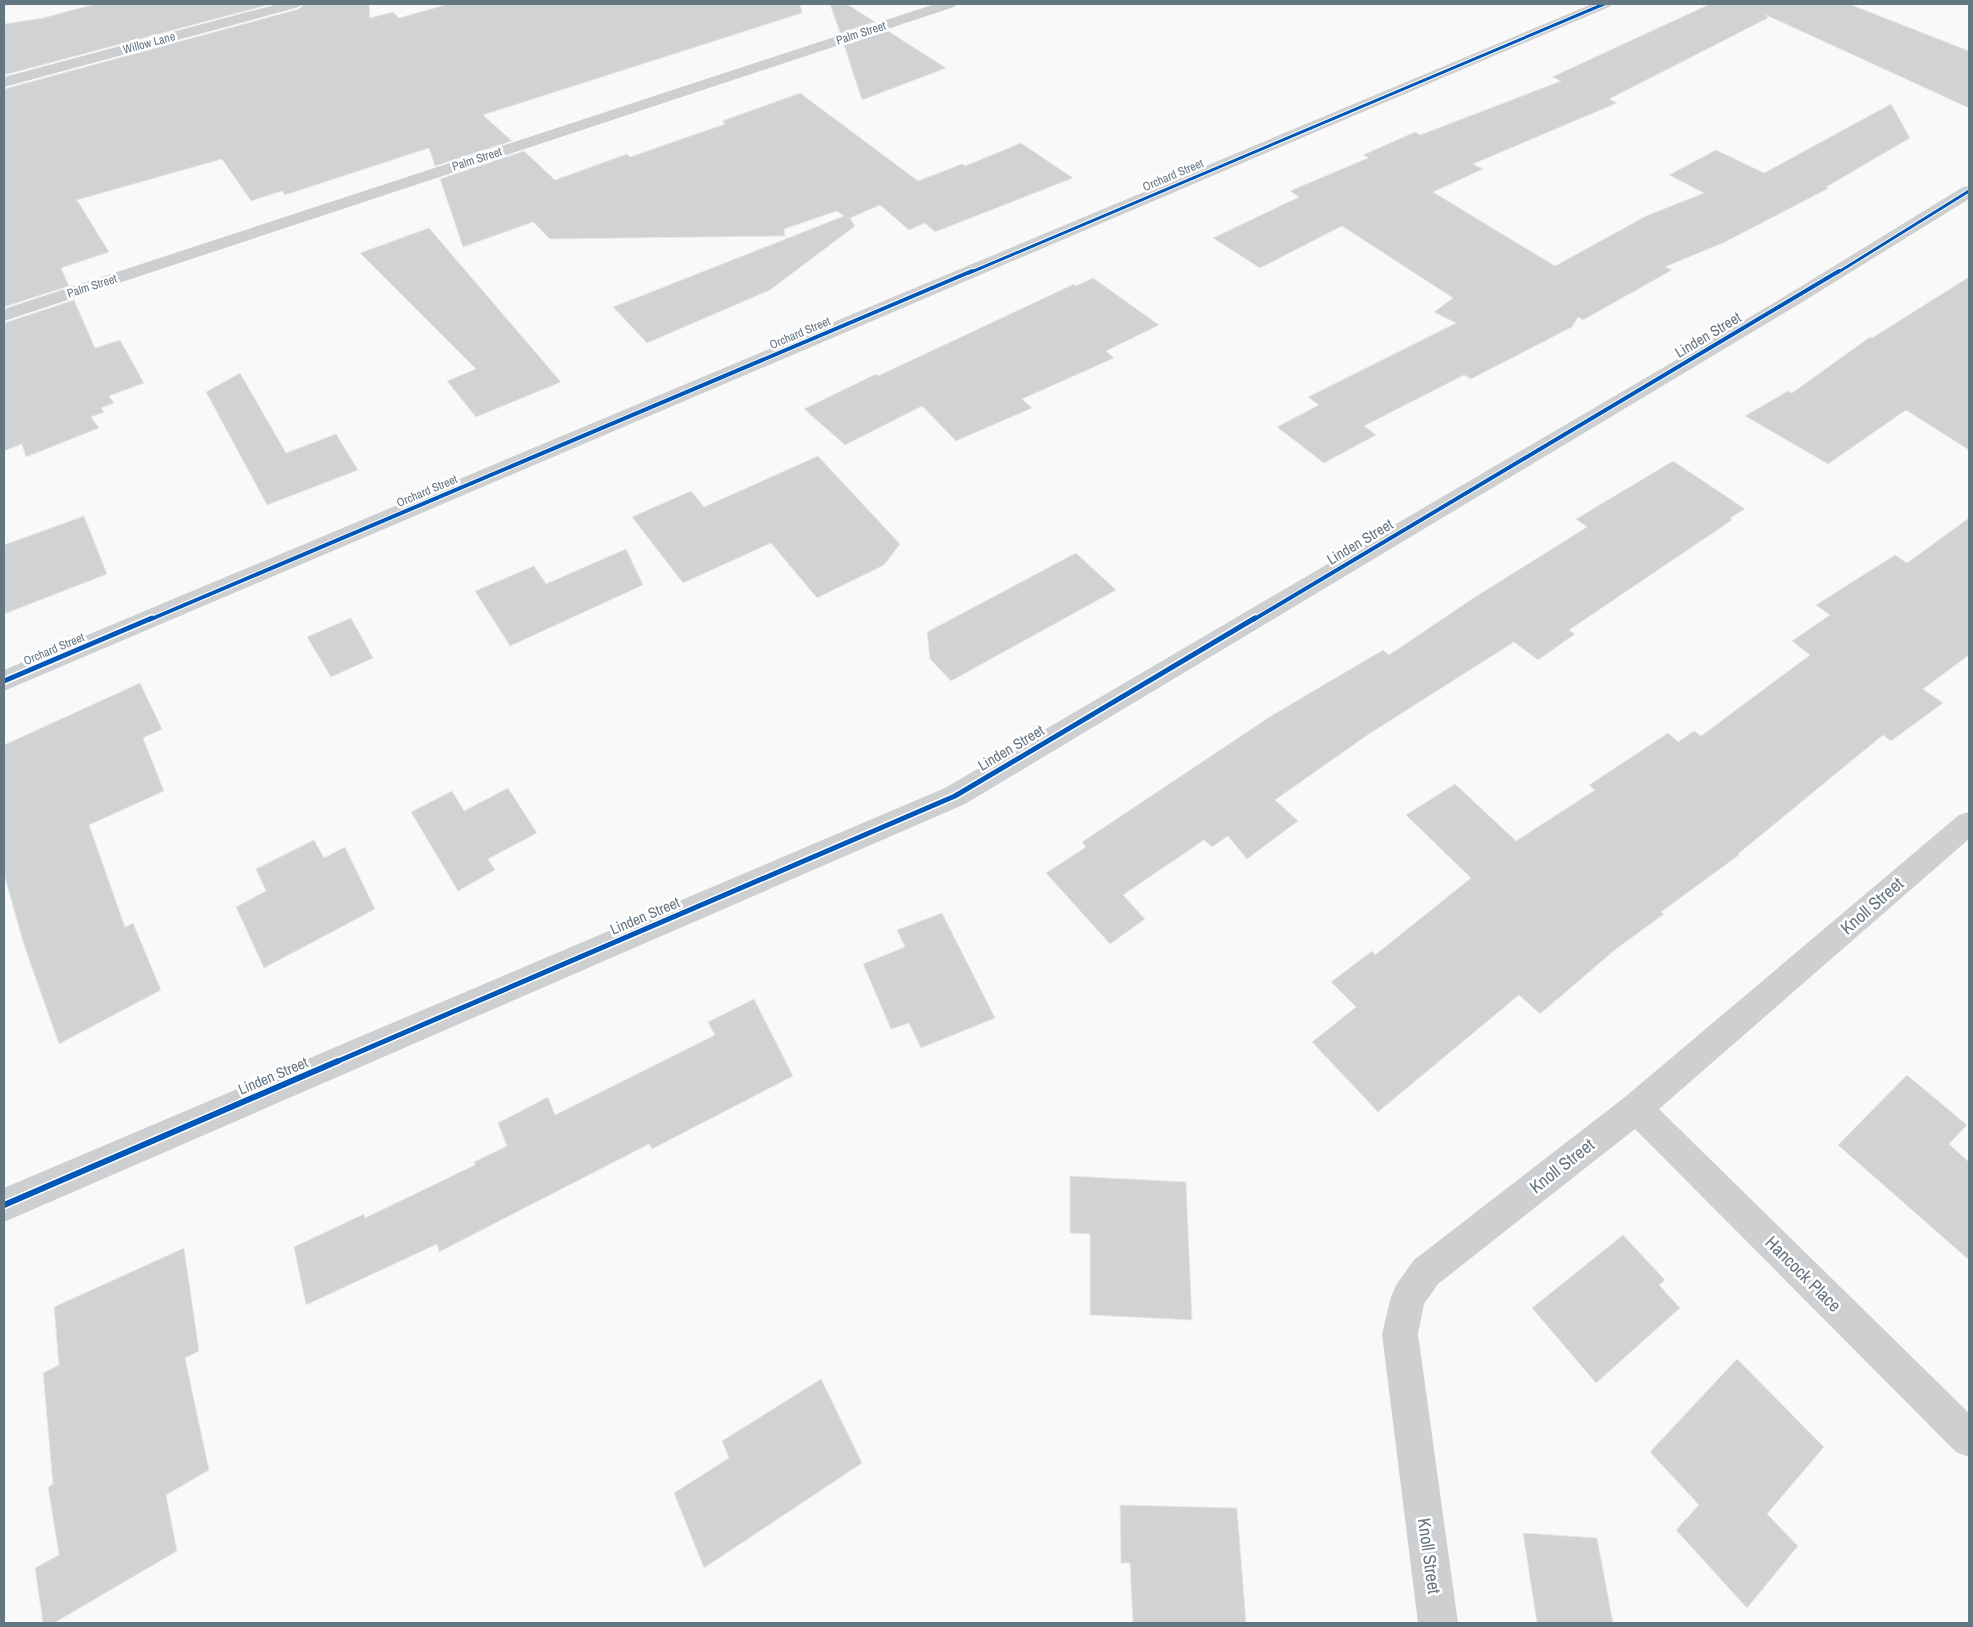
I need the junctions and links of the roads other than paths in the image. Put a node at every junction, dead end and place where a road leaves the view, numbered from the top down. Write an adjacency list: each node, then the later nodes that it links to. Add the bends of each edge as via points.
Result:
1 (294, 4): 4 (street, Willow Lane)
2 (950, 4): 6 (street, Palm Street)
3 (1604, 4): 7 (street, Orchard Street)
4 (4, 82)
5 (1969, 191): 10 (street, Linden Street, via 1781,307 955,796)
6 (4, 315)
7 (4, 681)
8 (1969, 823): 9 (street, Knoll Street)
9 (1636, 1108): 11 (street, Hancock Place); 12 (street, Knoll Street, via 1426,1272 1408,1297 1400,1334)
10 (4, 1205)
11 (1969, 1439)
12 (1438, 1623)

